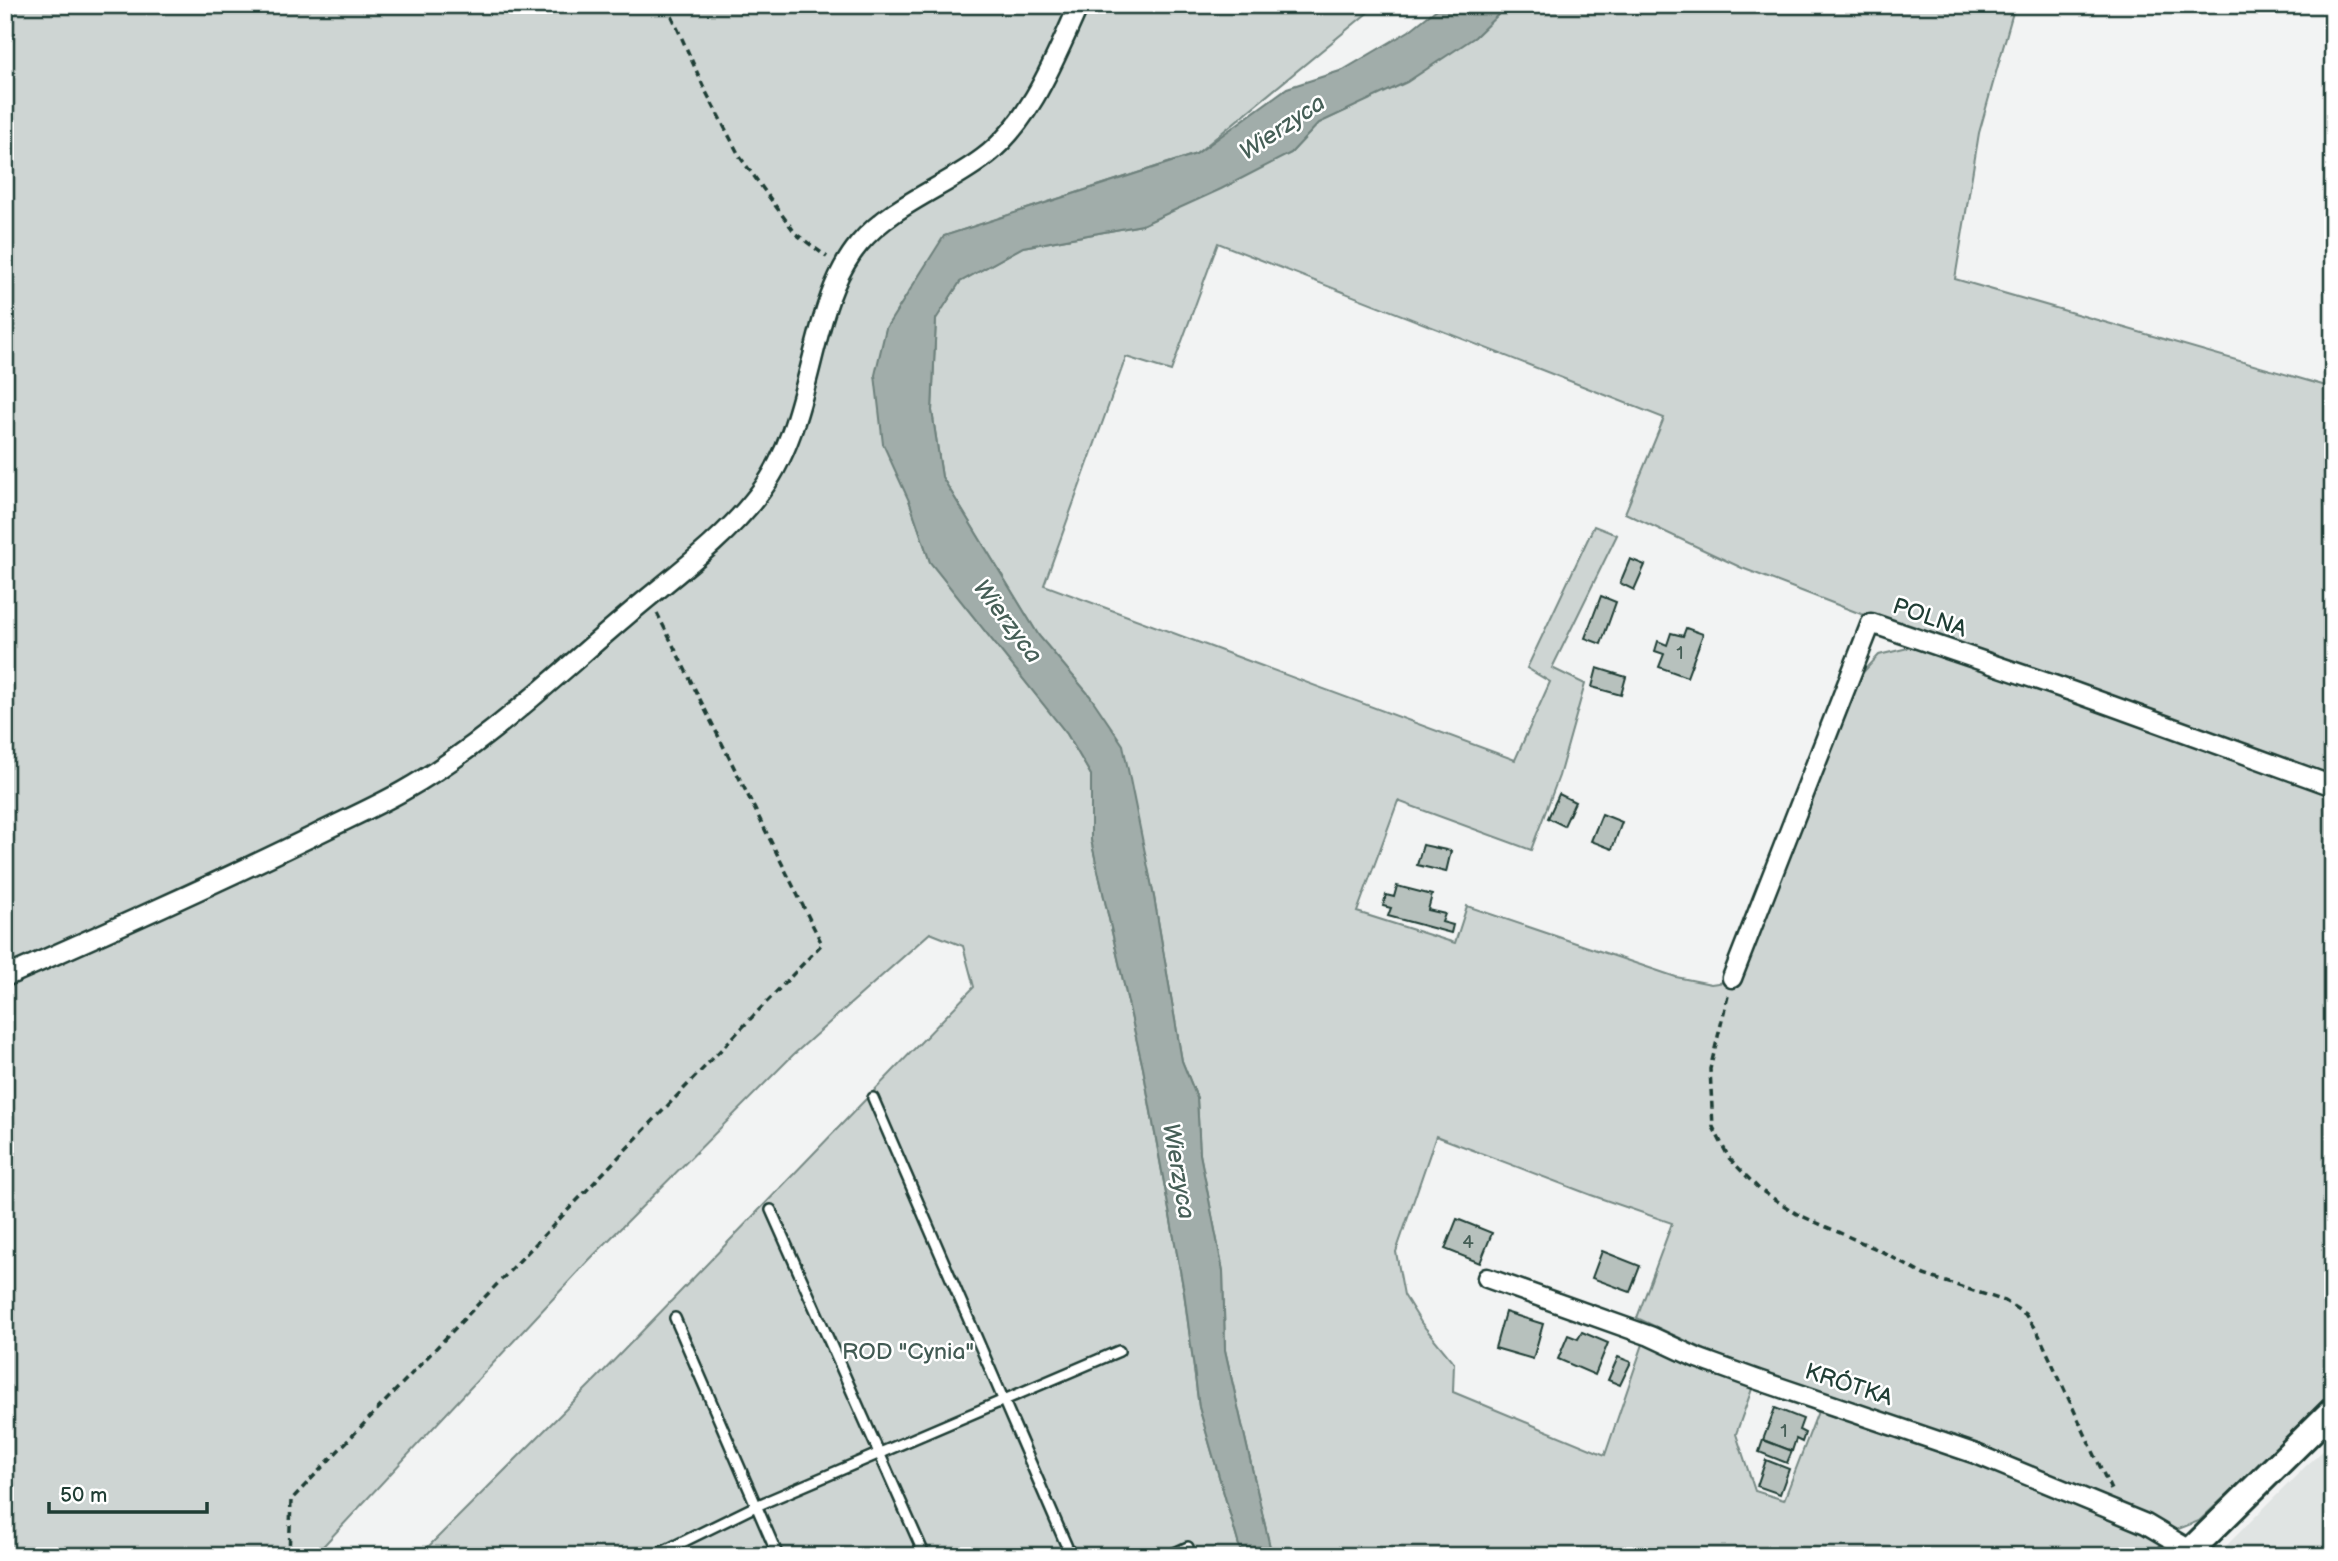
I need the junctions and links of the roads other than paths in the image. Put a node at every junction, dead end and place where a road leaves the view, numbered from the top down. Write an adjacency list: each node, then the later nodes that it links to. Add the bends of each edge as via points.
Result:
1 (1079, 5): 3 (street, via 1042,83 1006,136 987,155 880,224 858,245 831,294 776,469 737,518 482,739 404,790 223,881)
2 (2333, 786): 4 (street, POLNA, via 1871,623)
3 (5, 977)
4 (1732, 978)
5 (873, 1098): 10 (lane)
6 (771, 1210): 12 (lane)
7 (1487, 1278): 15 (street, KRÓTKA, via 1758,1380 1976,1454 2146,1524)
8 (675, 1318): 13 (lane)
9 (1119, 1351): 10 (lane)
10 (1002, 1401): 12 (lane); 16 (lane)
11 (2333, 1410): 15 (street)
12 (880, 1453): 13 (lane); 19 (lane)
13 (756, 1506): 17 (lane); 18 (lane)
14 (1188, 1547): 20 (lane)
15 (2188, 1553)
16 (1070, 1554)
17 (654, 1556)
18 (778, 1556)
19 (925, 1556)
20 (1168, 1556)

